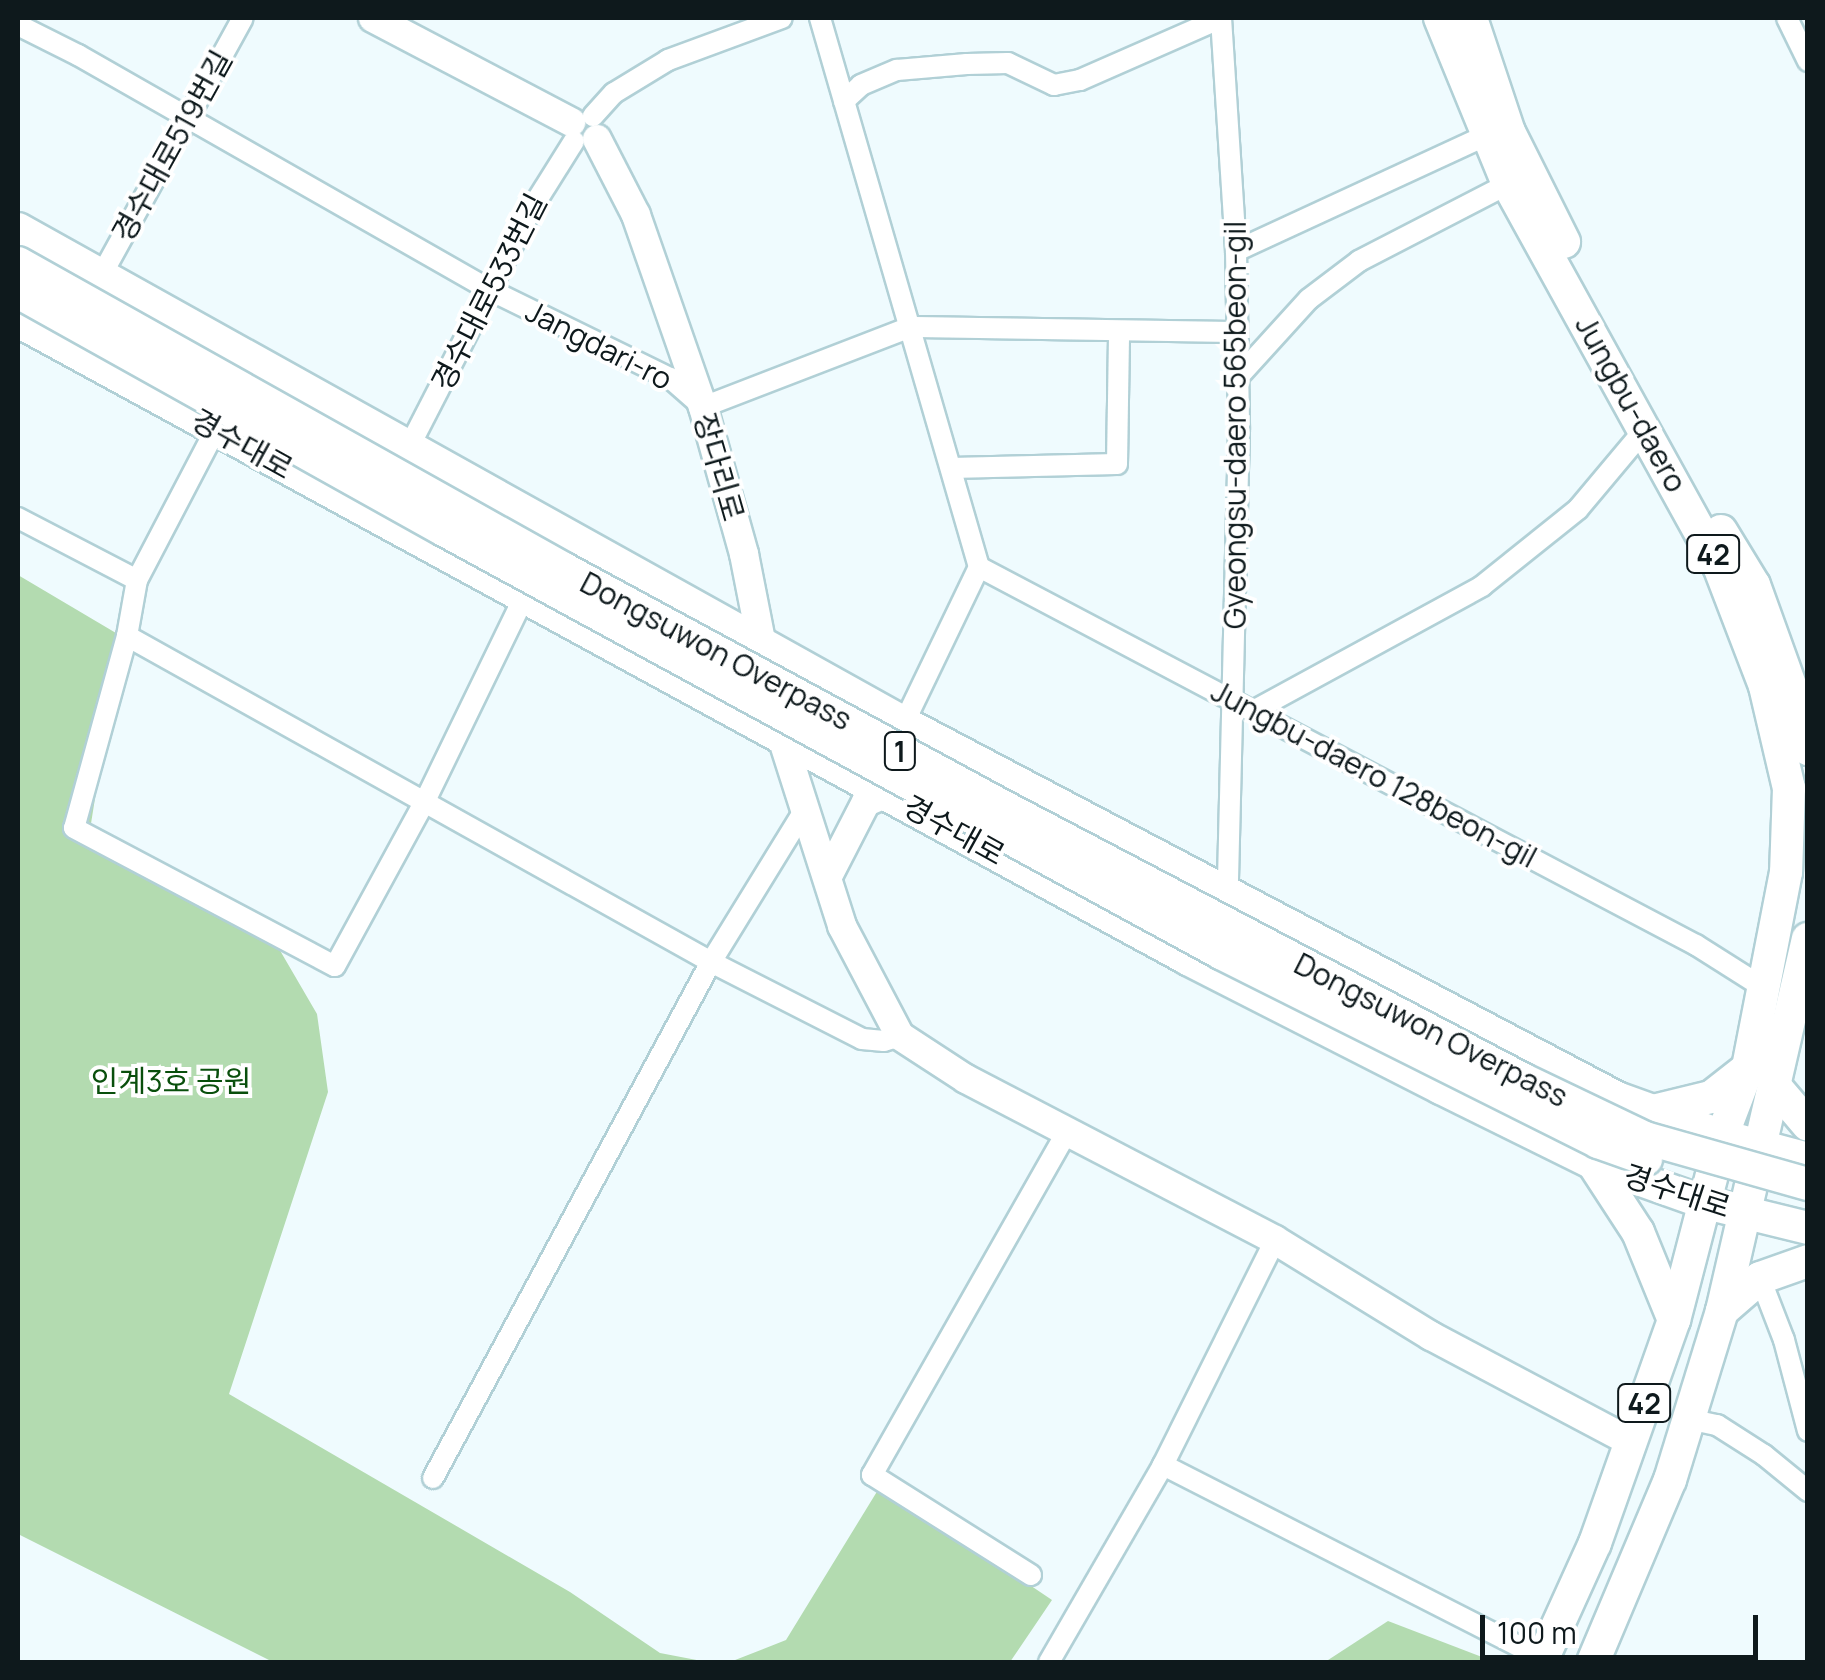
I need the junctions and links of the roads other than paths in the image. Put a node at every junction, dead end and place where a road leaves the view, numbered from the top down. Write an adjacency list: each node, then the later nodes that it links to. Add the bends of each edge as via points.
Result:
1 (243, 18): 12 (street, 경수대로519번길)
2 (373, 18): 13 (street)
3 (782, 18): 13 (street, 경수대로533번길, via 668,60 614,94)
4 (820, 18): 11 (street)
5 (1222, 18): 11 (street, Gyeongsu-daero 565beon-gil, via 1054,85 1008,62 967,64 897,70 861,85); 17 (street, Gyeongsu-daero 565beon-gil)
6 (1440, 18): 14 (main road, Jungbu-daero / 42)
7 (1471, 18): 42 (main road, Jungbu-daero / 42, via 1509,132 1684,469 1754,585)
8 (1788, 18): 10 (street)
9 (18, 25): 12 (street, Jangdari-ro)
10 (1808, 61)
11 (844, 101): 23 (street)
12 (188, 117): 19 (street, 경수대로519번길); 20 (street, Jangdari-ro)
13 (584, 130): 20 (street, 경수대로533번길, via 540,194); 27 (street, 장다리로, via 636,215)
14 (1487, 135): 15 (main road, Jungbu-daero / 42); 17 (street)
15 (1508, 184): 26 (street, via 1359,261 1309,299); 28 (main road, Jungbu-daero / 42)
16 (18, 229): 19 (main road)
17 (1236, 251): 25 (street, Gyeongsu-daero 565beon-gil)
18 (18, 263): 60 (main road, Dongsuwon Overpass / 1, bridge, via 1004,808 1522,1079 1645,1138)
19 (101, 276): 30 (main road)
20 (490, 290): 27 (street, Jangdari-ro, via 670,378); 30 (street, 경수대로533번길)
21 (18, 292): 62 (main road, Dongsuwon Overpass / 1, bridge, via 962,814 1361,1025 1598,1142)
22 (18, 322): 29 (main road, 경수대로)
23 (910, 328): 24 (street); 27 (street); 31 (street)
24 (1118, 332): 25 (street); 31 (street, via 1117,464)
25 (1238, 332): 26 (street, Gyeongsu-daero 565beon-gil)
26 (1238, 377): 38 (street, Gyeongsu-daero 565beon-gil)
27 (703, 407): 37 (street, 장다리로)
28 (1646, 428): 39 (street, via 1578,509 1482,586); 50 (main road, Jungbu-daero / 42, via 1719,566 1778,730 1789,788 1786,872)
29 (216, 430): 34 (street); 35 (main road, 경수대로)
30 (409, 447): 37 (main road)
31 (950, 468): 33 (street)
32 (18, 518): 34 (street)
33 (980, 567): 38 (street, Jungbu-daero 128beon-gil); 40 (street)
34 (136, 580): 36 (street)
35 (524, 597): 41 (main road, 경수대로); 44 (street)
36 (127, 636): 44 (street); 44 (street, via 74,828 336,966)
37 (760, 640): 40 (main road); 41 (street, 장다리로)
38 (1235, 699): 39 (street, Jungbu-daero 128beon-gil); 47 (street, Gyeongsu-daero 565beon-gil)
39 (1255, 710): 50 (street, Jungbu-daero 128beon-gil, via 1696,945)
40 (904, 723): 47 (main road)
41 (781, 736): 43 (main road, 경수대로); 45 (street, 장다리로)
42 (1808, 749)
43 (886, 794): 46 (street, via 866,802); 59 (main road, 경수대로, via 1188,958)
44 (425, 800): 49 (street)
45 (807, 806): 46 (street, 장다리로); 49 (street)
46 (828, 876): 51 (street, 장다리로, via 842,926)
47 (1228, 892): 53 (main road)
48 (1808, 939): 52 (main road, Jungbu-daero / 42)
49 (711, 962): 51 (street, via 862,1039); 75 (street)
50 (1764, 988): 52 (main road, Jungbu-daero / 42)
51 (900, 1036): 55 (street)
52 (1761, 1076): 53 (main road); 54 (main road); 56 (main road, Jungbu-daero / 42); 57 (main road, Jungbu-daero / 42)
53 (1653, 1111): 56 (main road)
54 (1808, 1125)
55 (1067, 1132): 65 (street); 77 (street, via 872,1475)
56 (1722, 1136): 57 (main road); 61 (main road, Jungbu-daero / 42)
57 (1760, 1146): 58 (main road); 63 (main road, Jungbu-daero / 42)
58 (1808, 1159)
59 (1593, 1164): 61 (main road, 경수대로); 69 (main road, via 1638,1232)
60 (1808, 1184)
61 (1706, 1203): 63 (main road, 경수대로); 69 (main road, Jungbu-daero / 42)
62 (1808, 1208)
63 (1743, 1212): 64 (main road, 경수대로); 68 (main road, Jungbu-daero / 42)
64 (1808, 1228)
65 (1275, 1240): 73 (street, via 1432,1336); 74 (street)
66 (1808, 1261): 67 (main road)
67 (1760, 1278): 68 (main road); 70 (street)
68 (1722, 1311): 71 (main road, Jungbu-daero / 42)
69 (1674, 1320): 73 (main road, Jungbu-daero / 42)
70 (1800, 1378): 72 (street)
71 (1688, 1419): 76 (street, via 1718,1425); 80 (main road, Jungbu-daero / 42, via 1670,1480)
72 (1808, 1431)
73 (1630, 1442): 78 (main road, Jungbu-daero / 42, via 1595,1543)
74 (1163, 1465): 78 (street); 79 (street)
75 (434, 1478)
76 (1808, 1491)
77 (1031, 1575)
78 (1542, 1661)
79 (1049, 1662)
80 (1593, 1662)

